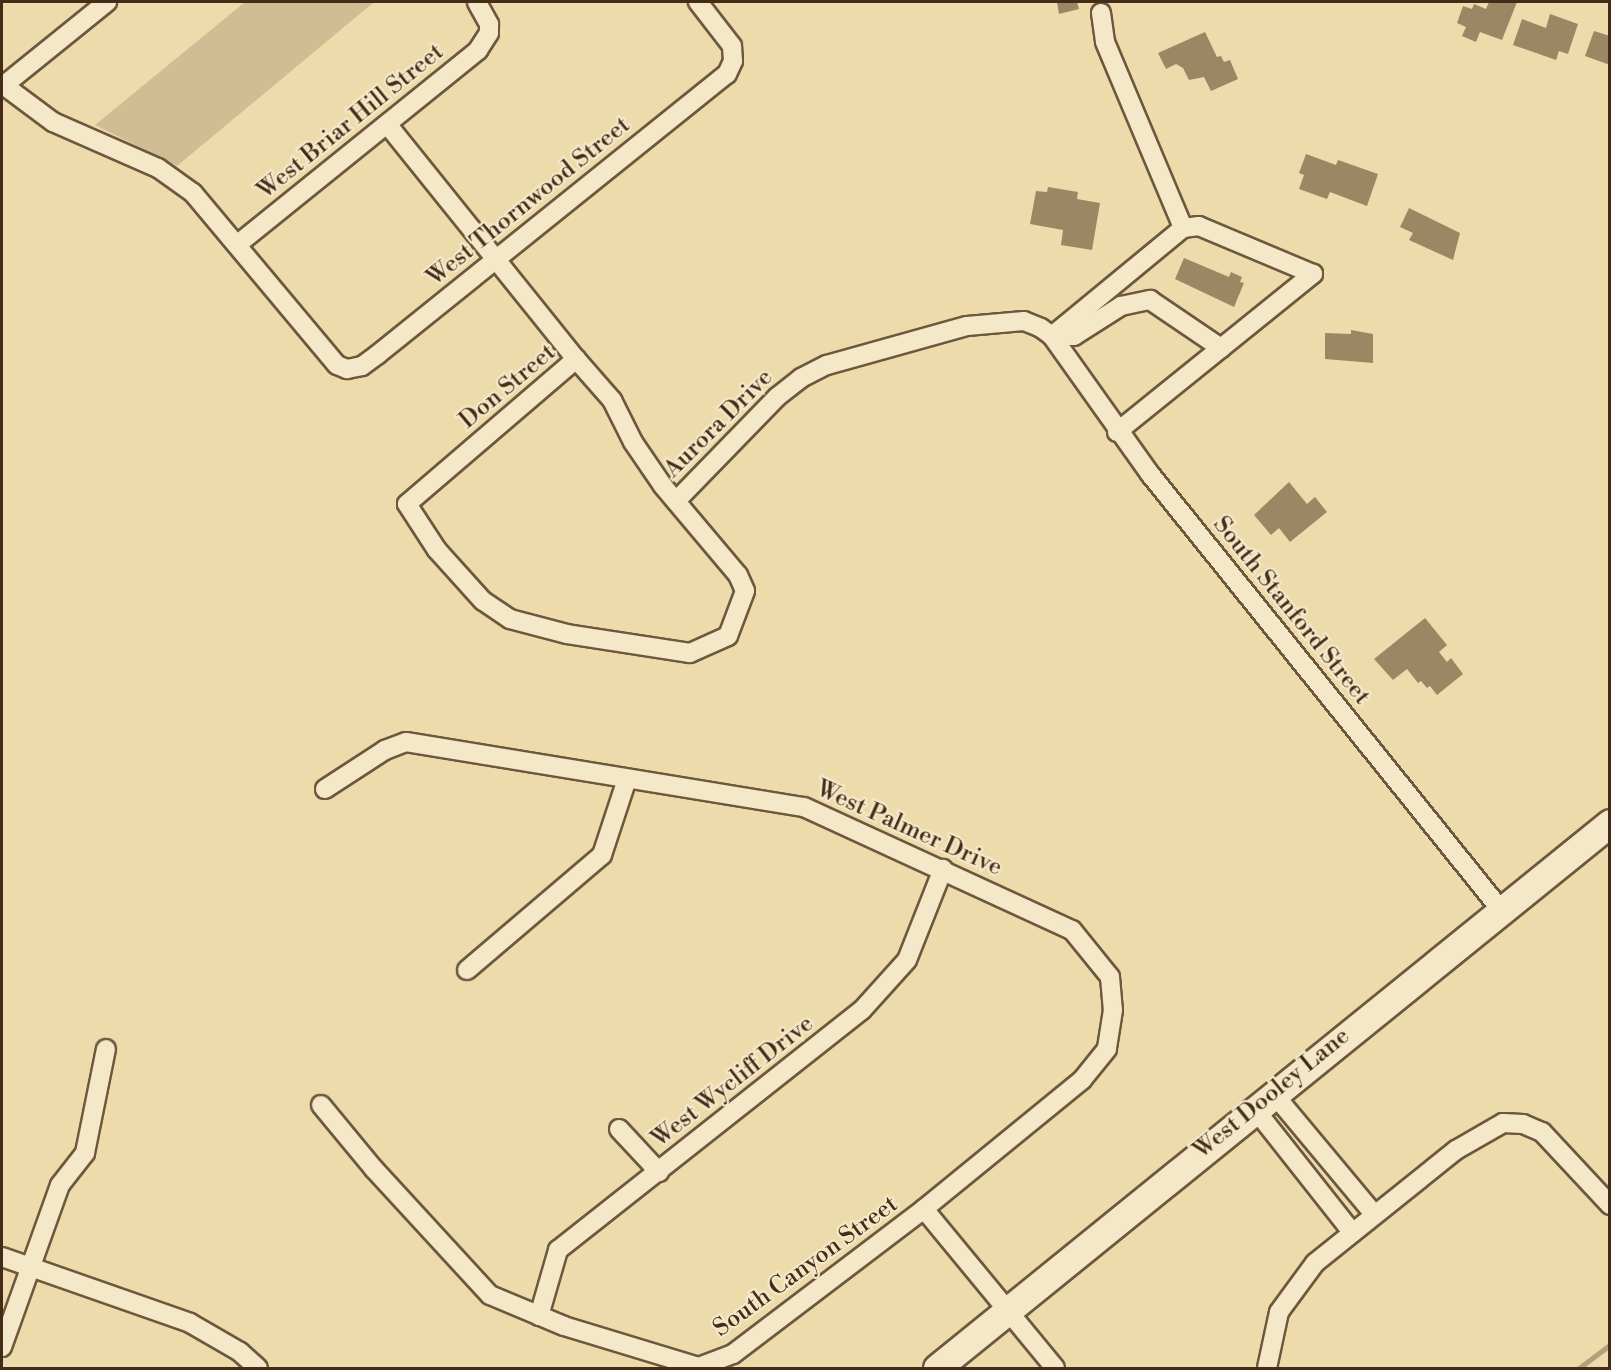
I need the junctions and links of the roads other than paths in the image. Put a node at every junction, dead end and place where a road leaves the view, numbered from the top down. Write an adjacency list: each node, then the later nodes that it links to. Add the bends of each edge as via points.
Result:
1 (107, 2): 5 (street)
2 (477, 2): 6 (street, West Briar Hill Street, via 486,13 489,33 478,50)
3 (698, 2): 9 (street, West Thornwood Street, via 732,46 733,61 727,74)
4 (1101, 13): 7 (street, via 1105,42)
5 (2, 85): 8 (street, via 53,122 158,168 193,193)
6 (387, 124): 8 (street, West Briar Hill Street); 9 (street)
7 (1183, 228): 10 (street); 11 (street, via 1199,226 1313,274)
8 (238, 244): 9 (street, West Thornwood Street, via 337,365 347,369 363,366)
9 (496, 258): 12 (street)
10 (1052, 336): 11 (street, via 1074,336 1121,306 1150,300); 13 (street, South Stanford Street); 14 (street, Aurora Drive, via 1024,321 972,326 827,365 801,378 777,397)
11 (1221, 348): 13 (street)
12 (576, 359): 14 (street, Don Street, via 612,400 633,442); 15 (street, Don Street, via 407,504 437,550 483,601 510,620)
13 (1117, 432): 20 (street, South Stanford Street)
14 (676, 501): 15 (street, Aurora Drive, via 738,575 745,591 728,636 690,653)
15 (590, 637)
16 (627, 779): 17 (street, West Palmer Drive, via 406,742); 19 (street, West Palmer Drive, via 804,807); 21 (street, via 602,855)
17 (325, 789)
18 (1610, 823): 20 (street, West Dooley Lane)
19 (943, 869): 26 (street, West Wycliff Drive, via 907,960 862,1011); 28 (street, West Palmer Drive, via 1072,930 1110,977 1113,1010 1107,1049 1082,1080)
20 (1501, 910): 23 (street, West Dooley Lane)
21 (467, 970)
22 (106, 1049): 32 (street, via 85,1153 60,1185)
23 (1263, 1100): 29 (street); 30 (street); 33 (street, West Dooley Lane)
24 (321, 1105): 34 (street, South Canyon Street, via 490,1295)
25 (619, 1129): 26 (street)
26 (659, 1172): 34 (street, West Wycliff Drive, via 558,1250)
27 (1610, 1205): 29 (street, via 1542,1132 1523,1124 1503,1123 1456,1150)
28 (924, 1209): 33 (street, South Canyon Street); 34 (street, South Canyon Street, via 733,1354 699,1367)
29 (1373, 1213): 30 (street)
30 (1352, 1232): 39 (street, via 1315,1263 1279,1312)
31 (2, 1257): 32 (street)
32 (32, 1268): 35 (street); 36 (street, via 190,1323 240,1352)
33 (1009, 1312): 37 (street, West Dooley Lane); 38 (street, South Canyon Street)
34 (539, 1316)
35 (2, 1347)
36 (258, 1368)
37 (937, 1368)
38 (1055, 1368)
39 (1267, 1368)

